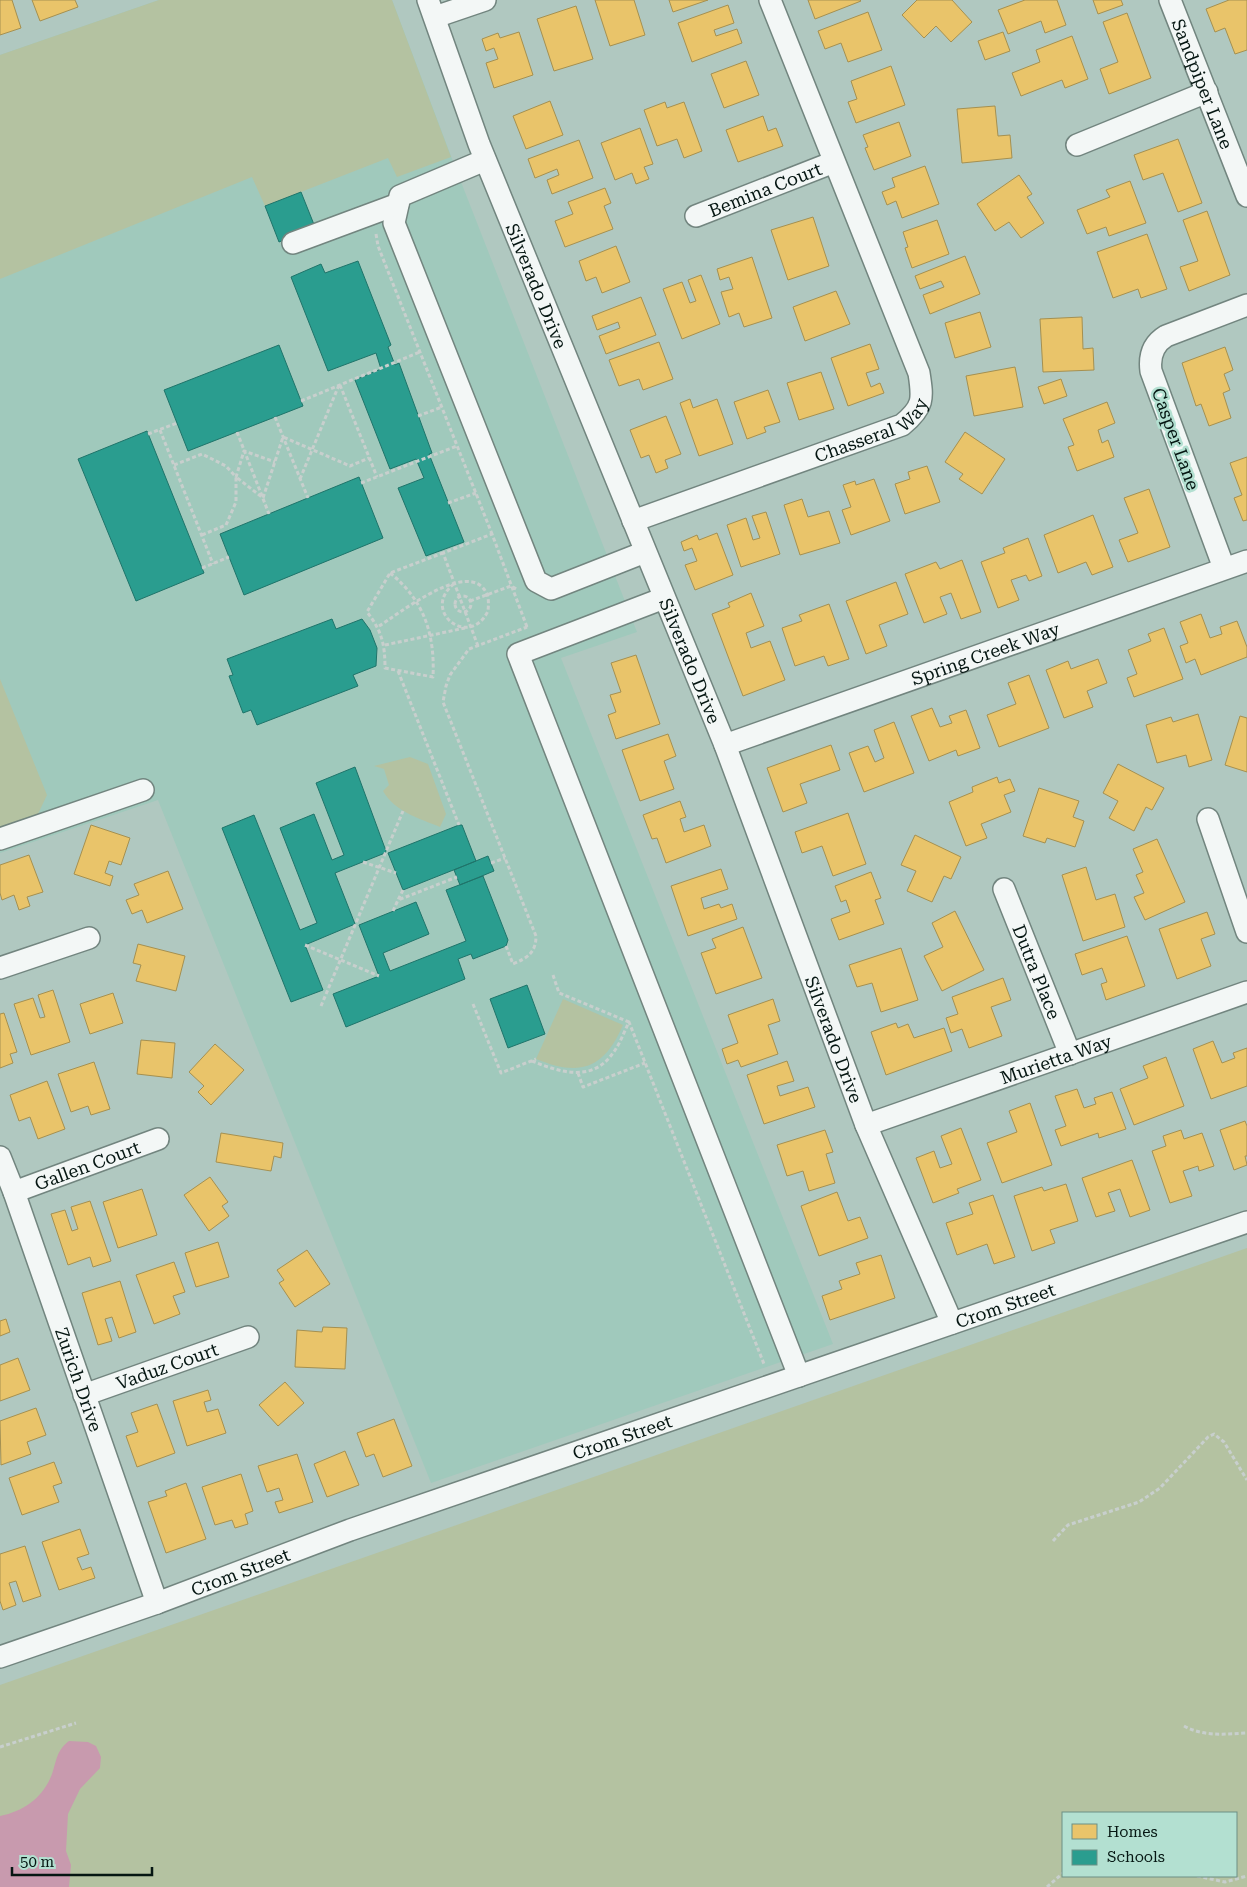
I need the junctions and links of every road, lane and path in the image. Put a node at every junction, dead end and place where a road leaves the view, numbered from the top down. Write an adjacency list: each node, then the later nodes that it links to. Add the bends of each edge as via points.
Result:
1 (485, 0): 4 (street)
2 (770, 0): 8 (street, Chasseral Way)
3 (1170, 0): 5 (street, Sandpiper Lane)
4 (431, 9): 7 (street, Silverado Drive)
5 (1207, 92): 6 (street); 9 (street, Sandpiper Lane)
6 (1077, 145)
7 (485, 160): 10 (street, via 400,196); 40 (street, Silverado Drive)
8 (834, 162): 11 (street, Bemina Court); 40 (street, Chasseral Way, via 919,373 920,406 902,425)
9 (1247, 196)
10 (398, 204): 12 (street); 42 (street, via 394,223 536,581 551,589)
11 (696, 216)
12 (293, 243)
13 (1247, 305): 48 (street, Casper Lane, via 1159,341 1149,357 1150,371)
14 (420, 352): 15 (path)
15 (339, 385): 16 (path); 26 (path); 28 (path)
16 (301, 401)
17 (442, 407): 19 (path)
18 (275, 416): 24 (path)
19 (418, 416)
20 (177, 423): 21 (path)
21 (160, 430): 23 (path); 30 (path)
22 (237, 432): 27 (path)
23 (148, 434)
24 (283, 437): 26 (path); 29 (path); 33 (path)
25 (457, 446): 32 (path)
26 (313, 449): 28 (path, via 350,466); 33 (path)
27 (244, 451): 29 (path); 31 (path); 36 (path)
28 (369, 458): 32 (path)
29 (275, 462): 36 (path)
30 (174, 465): 31 (path, via 202,454 226,466); 41 (path)
31 (236, 477): 36 (path); 41 (path, via 236,502 226,526)
32 (377, 477): 34 (path)
33 (300, 479): 37 (path)
34 (361, 483)
35 (476, 493): 38 (path)
36 (263, 498): 39 (path)
37 (308, 498)
38 (448, 503)
39 (269, 514)
40 (633, 521): 42 (street, Silverado Drive)
41 (202, 535): 46 (path)
42 (645, 552): 54 (street, Silverado Drive)
43 (443, 553): 49 (path); 50 (path); 51 (path, via 492,534)
44 (229, 557): 46 (path)
45 (1247, 561): 48 (street, Spring Creek Way)
46 (213, 564): 47 (path)
47 (202, 568)
48 (1224, 568): 66 (street, Spring Creek Way)
49 (390, 573): 56 (path); 58 (path, via 367,612)
50 (454, 583): 52 (path, via 469,580 477,583); 53 (path); 56 (path, via 439,588); 59 (path, via 442,601 445,616 456,625)
51 (511, 586): 52 (path); 60 (path)
52 (487, 595): 55 (path); 59 (path, via 488,611)
53 (459, 597): 55 (path, via 465,596); 57 (path); 57 (path, via 455,600 456,608)
54 (664, 598): 66 (street, Silverado Drive); 107 (street, via 518,654)
55 (470, 601): 57 (path, via 471,606)
56 (418, 602): 58 (path); 62 (path)
57 (465, 612): 59 (path)
58 (378, 626): 63 (path)
59 (471, 627): 62 (path); 64 (path)
60 (527, 627): 61 (path); 64 (path)
61 (531, 632)
62 (432, 636): 63 (path); 65 (path, via 433,677)
63 (385, 645): 65 (path, via 385,668)
64 (478, 646): 72 (path, via 469,649 450,675 444,702)
65 (398, 671): 70 (path)
66 (725, 745): 99 (street, Silverado Drive)
67 (143, 790): 71 (street)
68 (403, 811): 75 (path)
69 (1208, 819): 82 (street)
70 (459, 825)
71 (0, 839)
72 (505, 858): 74 (path); 85 (path, via 536,936 536,945 528,958 513,964)
73 (363, 862): 75 (path)
74 (491, 863)
75 (379, 868): 76 (path); 86 (path)
76 (396, 874)
77 (457, 878): 80 (path)
78 (1004, 889): 94 (street, Dutra Place)
79 (403, 890): 80 (path)
80 (398, 900): 81 (path)
81 (394, 911)
82 (1247, 932)
83 (89, 938): 87 (street)
84 (305, 945): 86 (path)
85 (506, 946)
86 (341, 960): 89 (path); 92 (path)
87 (0, 968)
88 (553, 975): 93 (path, via 559,993)
89 (379, 976)
90 (1247, 992): 94 (street, Murietta Way)
91 (474, 1004): 96 (path, via 501,1073)
92 (321, 1006)
93 (629, 1022): 97 (path); 98 (path, via 606,1062)
94 (1070, 1054): 99 (street, Murietta Way)
95 (536, 1059): 96 (path)
96 (532, 1061): 98 (path, via 559,1072)
97 (645, 1062): 98 (path, via 583,1087); 106 (path)
98 (578, 1073)
99 (866, 1125): 104 (street, Silverado Drive)
100 (158, 1139): 102 (street, Gallen Court)
101 (0, 1157): 102 (street, Zurich Drive)
102 (14, 1192): 108 (street, Zurich Drive)
103 (1247, 1222): 104 (street, Crom Street)
104 (952, 1323): 107 (street, Crom Street)
105 (248, 1337): 108 (street, Vaduz Court)
106 (764, 1364)
107 (799, 1376): 111 (street, Crom Street, via 350,1530)
108 (84, 1395): 111 (street, Zurich Drive)
109 (1247, 1480): 110 (path, via 1224,1442 1214,1434 1139,1502 1068,1525)
110 (1053, 1541)
111 (156, 1603): 112 (street, Crom Street)
112 (0, 1657)
113 (76, 1723): 116 (path)
114 (1184, 1726): 115 (path, via 1192,1731 1212,1734)
115 (1247, 1733)
116 (0, 1747)
117 (1062, 1874): 120 (path)
118 (1247, 1876): 119 (path, via 1232,1882)
119 (1202, 1877)
120 (1047, 1887)

